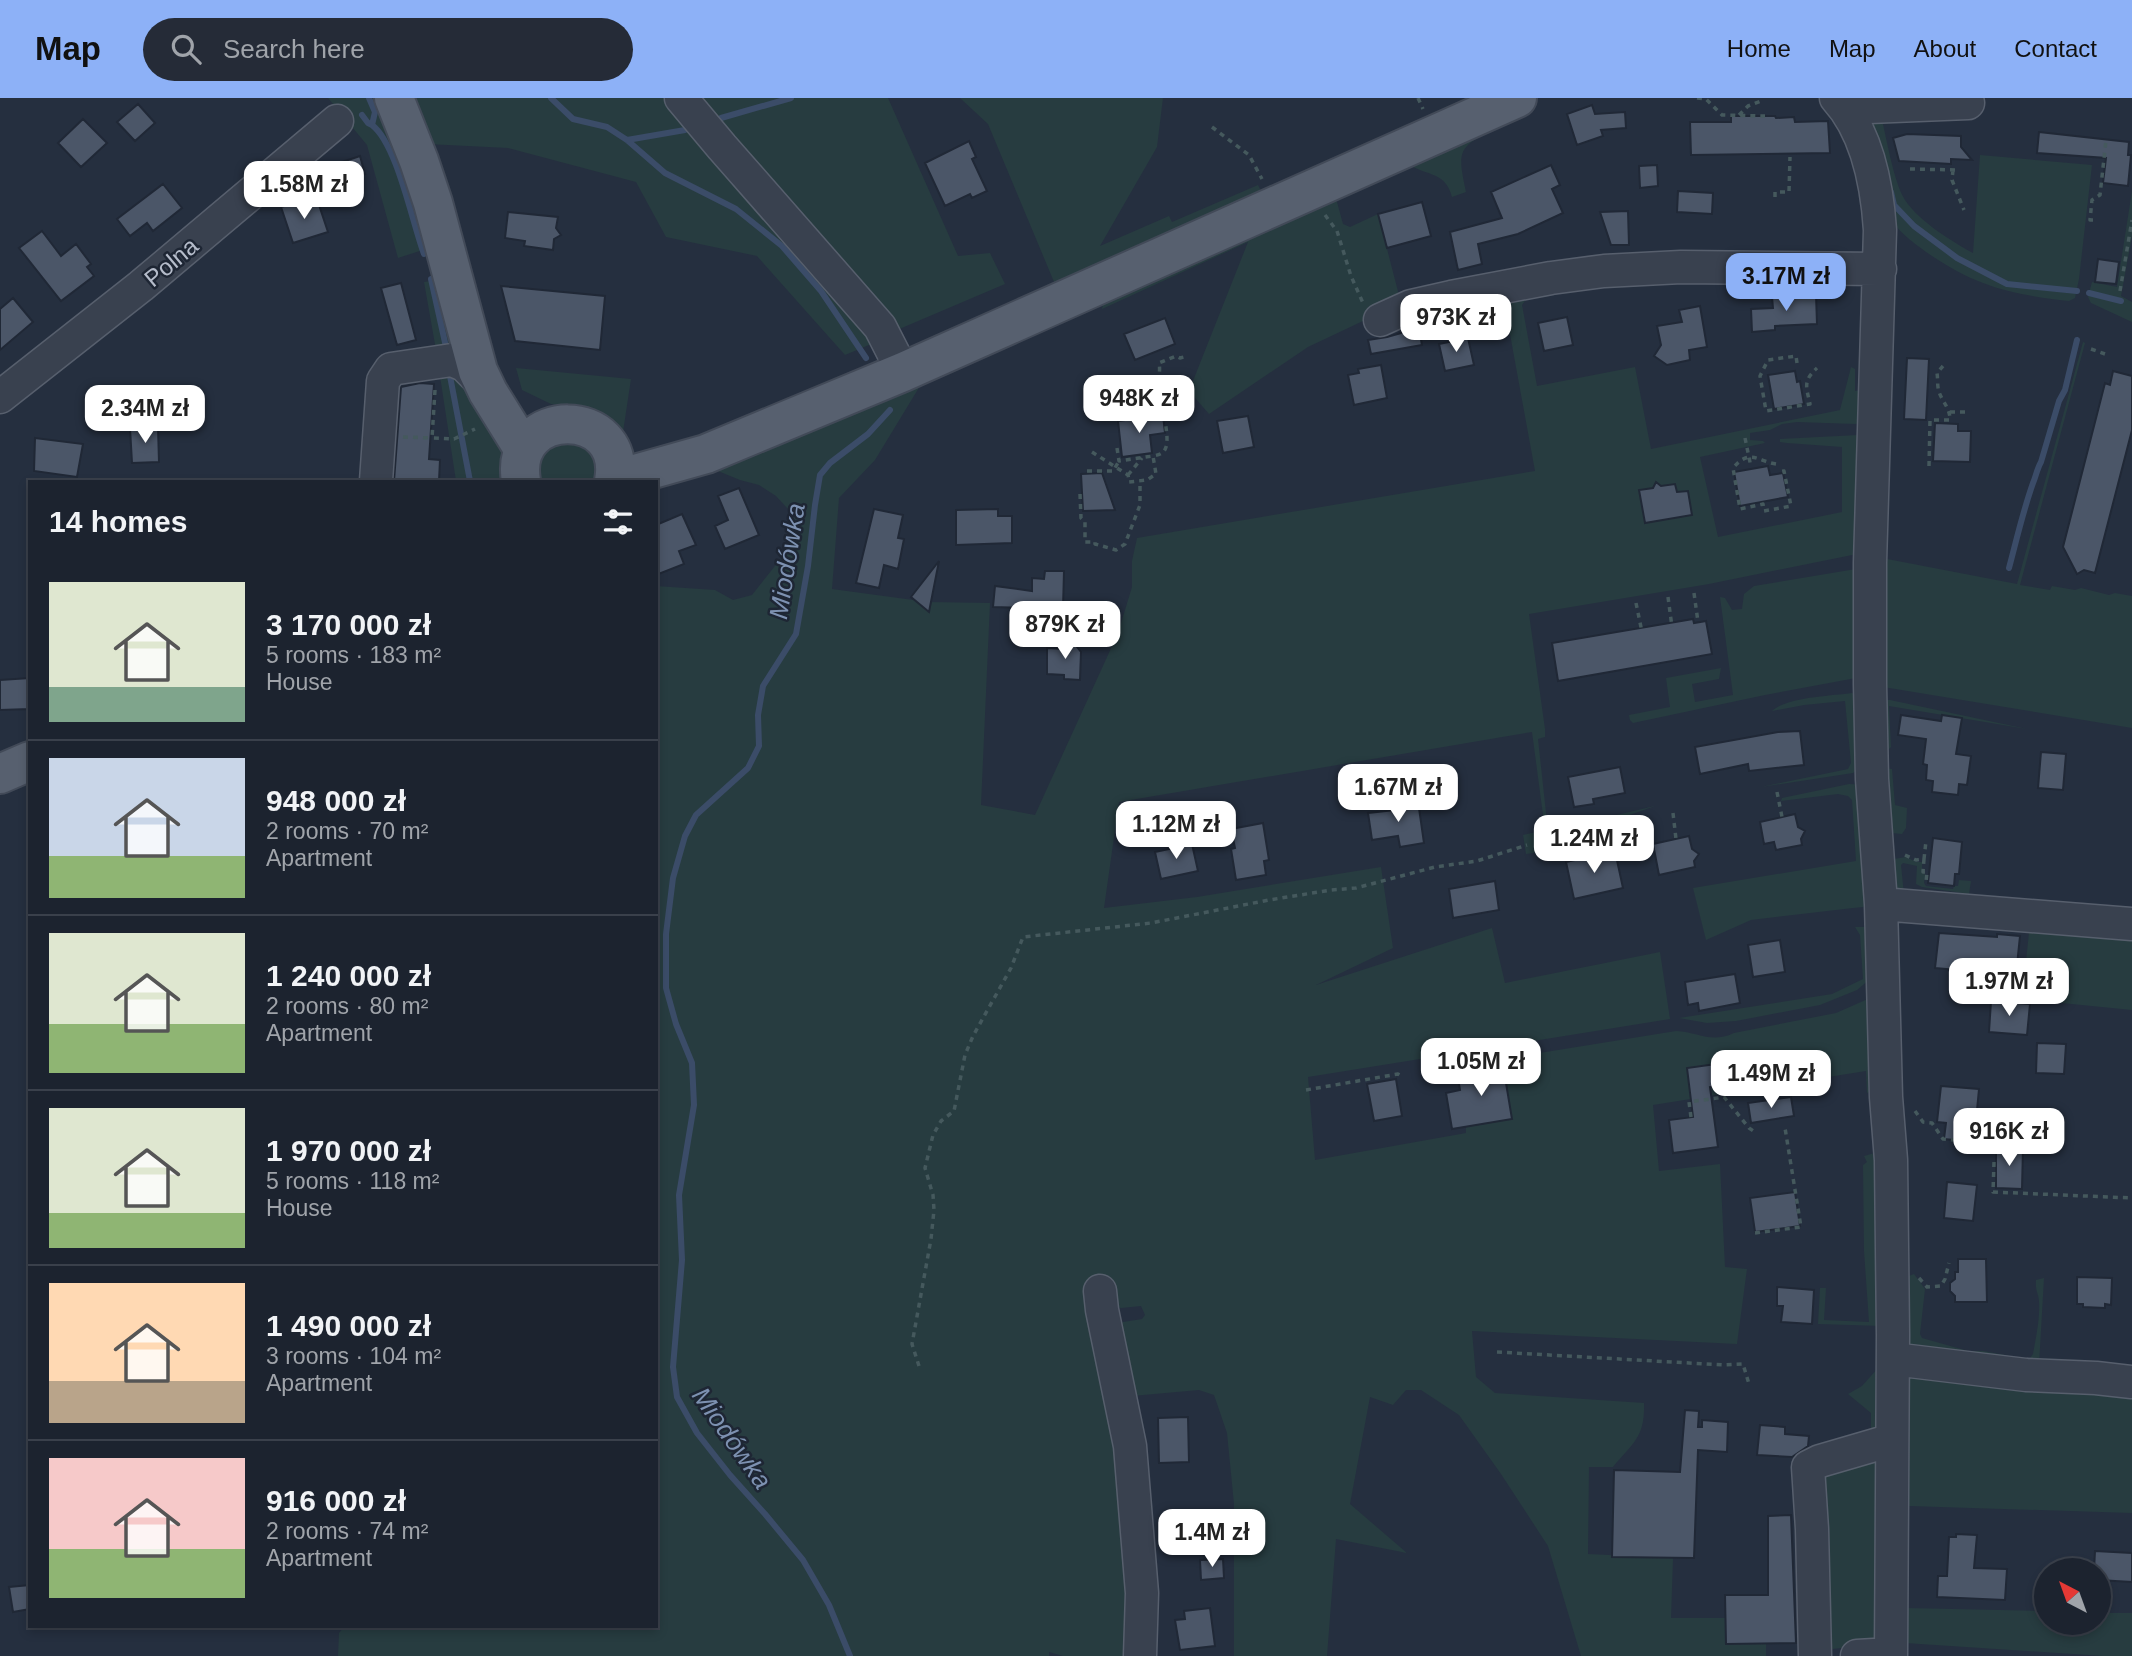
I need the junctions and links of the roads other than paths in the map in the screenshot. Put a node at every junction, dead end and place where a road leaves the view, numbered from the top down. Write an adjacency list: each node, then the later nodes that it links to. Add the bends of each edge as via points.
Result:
1 (394, 98): 8 (main road, via 419,161)
2 (681, 98): 10 (street, via 880,327)
3 (1517, 98): 10 (main road)
4 (1840, 103): 5 (street); 7 (street, via 1863,144 1878,200)
5 (1968, 103)
6 (337, 121): 12 (street, Polna)
7 (1880, 269): 9 (street, via 1604,271 1451,297 1411,306); 22 (street, via 1870,684)
8 (465, 319): 11 (main road); 13 (main road, via 520,404 537,416)
9 (1380, 320)
10 (903, 372): 14 (main road)
11 (484, 385): 16 (main road); 17 (street, via 452,360 391,369 383,381)
12 (0, 397)
13 (562, 423): 15 (main road, via 588,427); 16 (main road, via 540,432)
14 (746, 436): 15 (main road, via 647,448); 19 (main road, via 706,454)
15 (607, 444): 18 (main road)
16 (523, 466)
17 (376, 480)
18 (616, 480)
19 (618, 480)
20 (28, 762): 21 (main road)
21 (0, 774)
22 (1881, 904): 23 (street); 25 (street, via 1891,1142)
23 (2132, 924)
24 (1100, 1291): 29 (street, via 1130,1446 1142,1593)
25 (1893, 1359): 26 (street); 27 (street)
26 (2132, 1382)
27 (1892, 1440): 28 (street); 30 (street, via 1808,1467)
28 (1891, 1655): 31 (street)
29 (1140, 1656)
30 (1815, 1656)
31 (1857, 1656)

